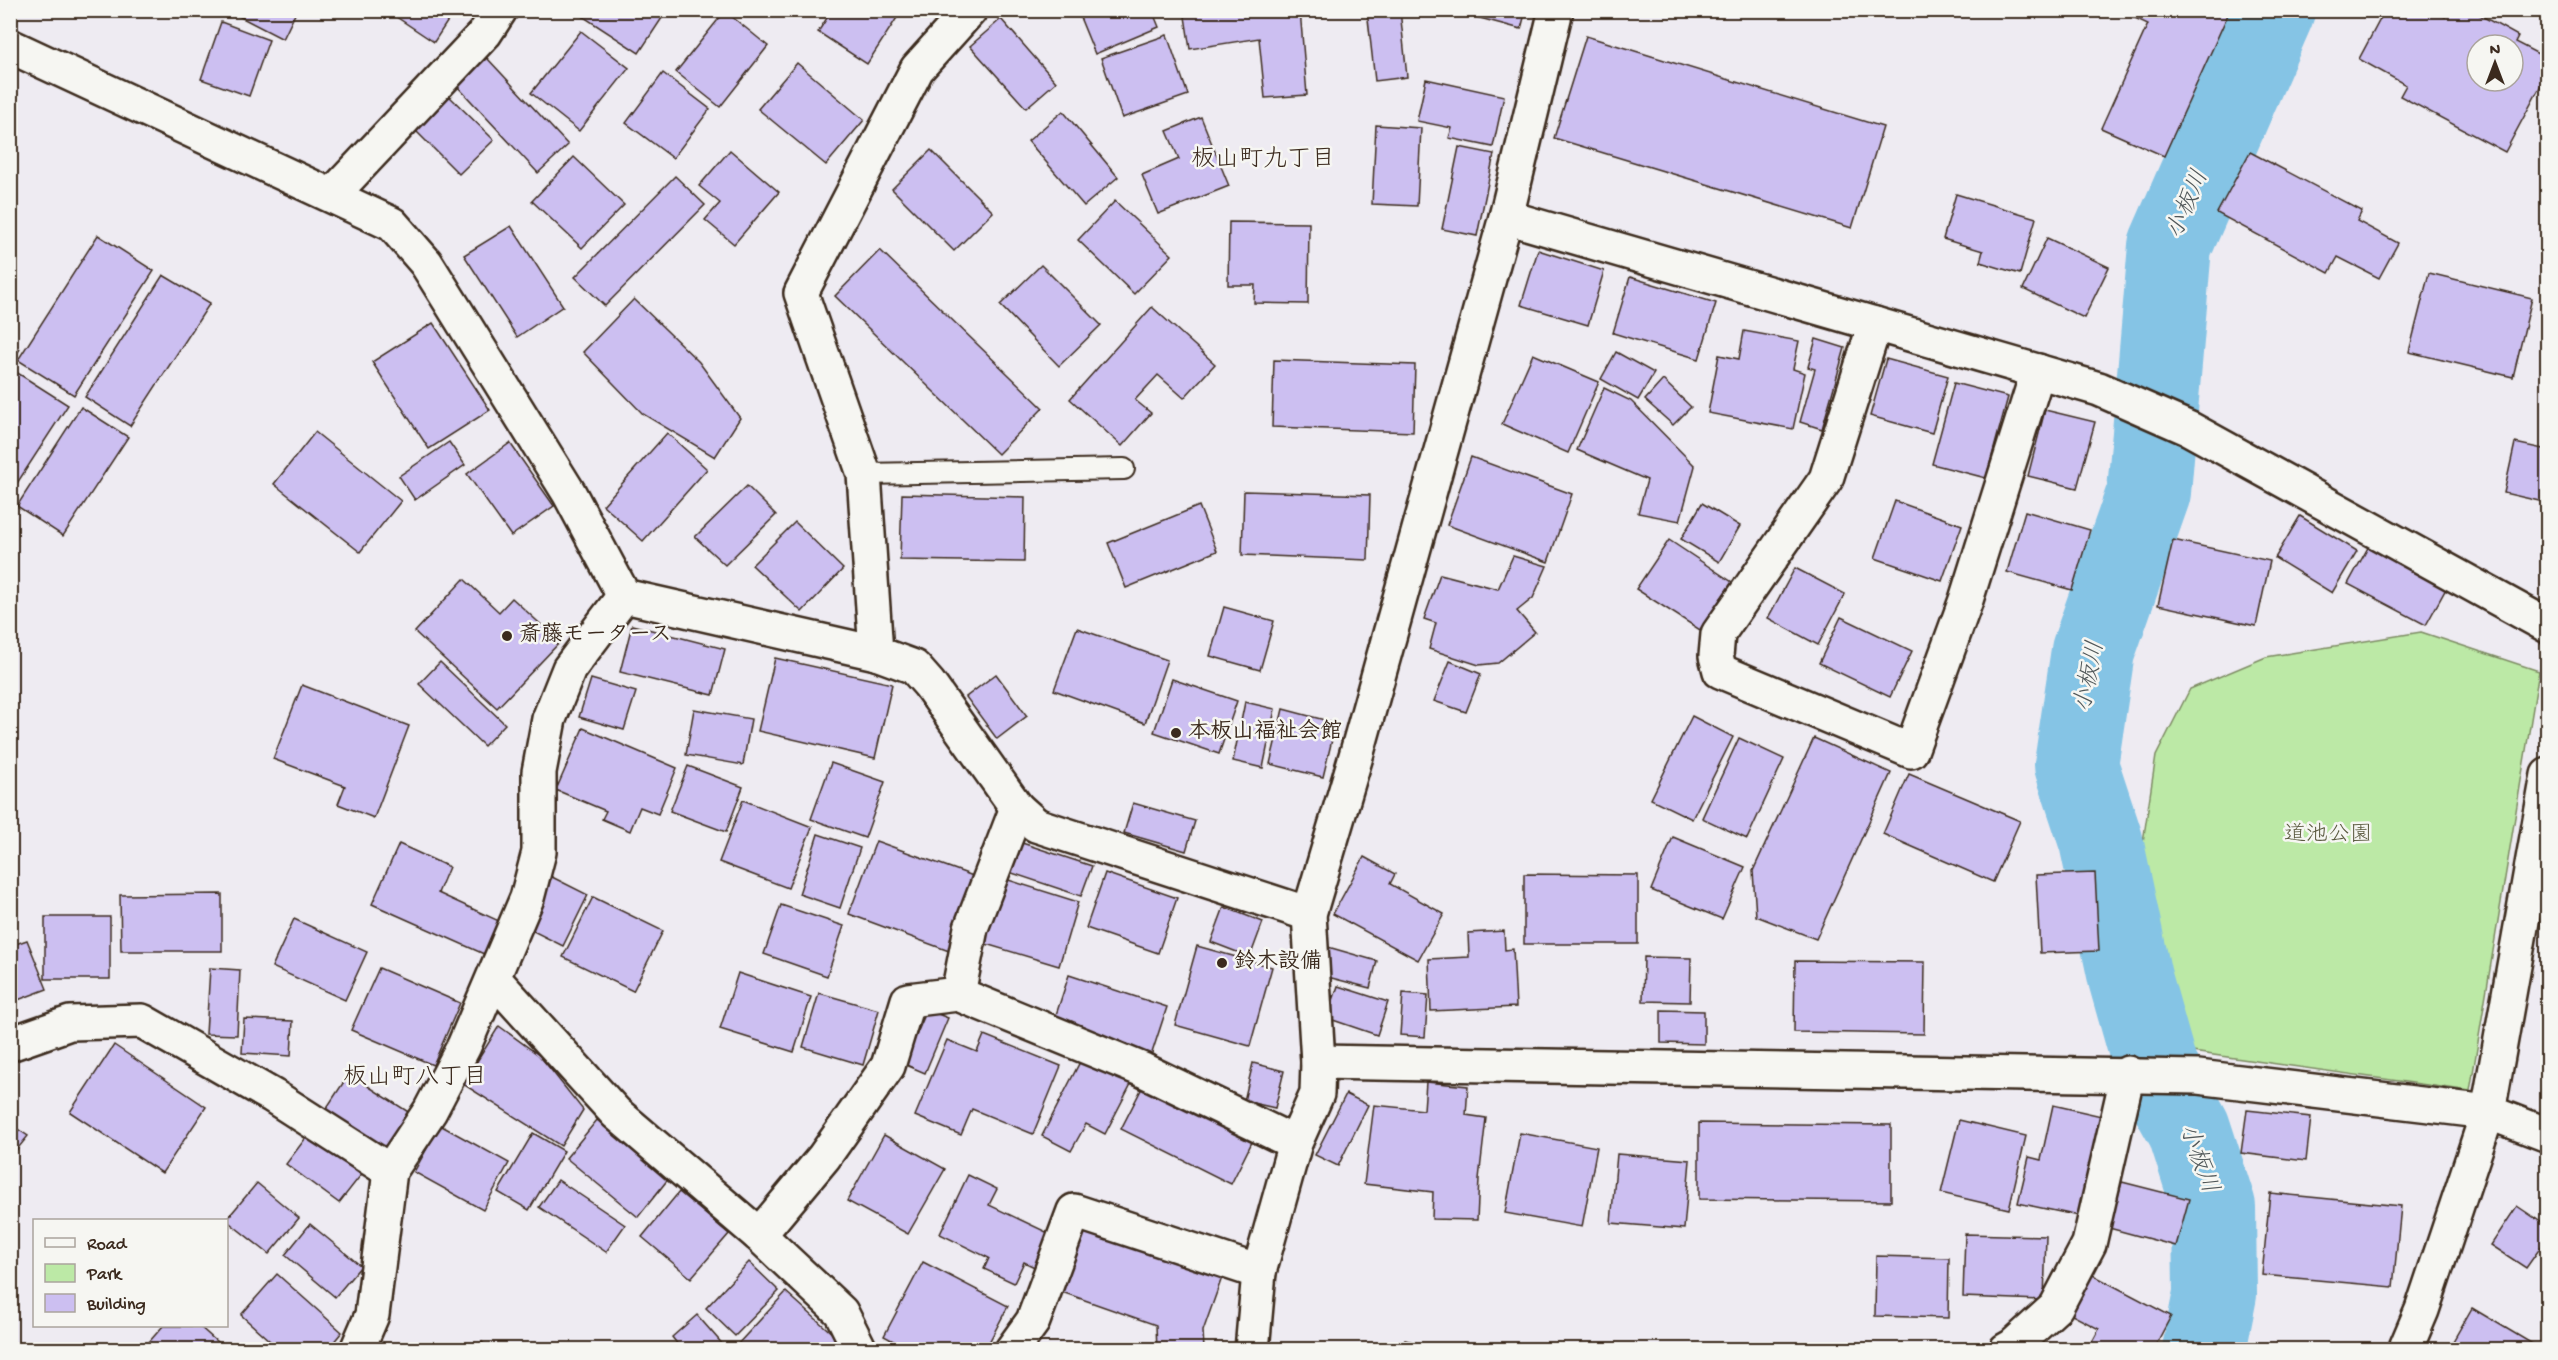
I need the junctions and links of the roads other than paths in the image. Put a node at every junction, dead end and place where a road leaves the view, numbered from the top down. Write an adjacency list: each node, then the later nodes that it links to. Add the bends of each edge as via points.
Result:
1 (500, 10): 5 (street, via 484,33)
2 (970, 10): 10 (street, via 917,69 801,293)
3 (1556, 10): 6 (street)
4 (10, 46): 5 (street)
5 (333, 194): 11 (street, via 392,224 426,263 569,493)
6 (1506, 217): 7 (street); 17 (street)
7 (1875, 324): 8 (street); 8 (street, via 1826,479 1718,634 1716,656 1720,671 1911,751 1966,600)
8 (2038, 371): 12 (street, via 2129,400 2190,429)
9 (1124, 469): 10 (lane)
10 (864, 474): 13 (street)
11 (624, 596): 13 (street); 18 (street, via 569,669 549,720 539,772 539,852 527,898)
12 (2547, 626)
13 (876, 653): 15 (street, via 914,667)
14 (2547, 775): 16 (street)
15 (1017, 808): 17 (street, via 1036,825 1052,831); 19 (street, via 971,928)
16 (2541, 855): 23 (street)
17 (1309, 914): 21 (street)
18 (494, 979): 26 (street, via 430,1111); 27 (street, via 616,1113)
19 (958, 994): 25 (street, via 1143,1070); 27 (street, via 908,1000 888,1066 824,1157)
20 (10, 1044): 26 (street, via 70,1023 142,1021 273,1096)
21 (1318, 1062): 22 (street); 25 (street, via 1317,1094)
22 (2128, 1073): 23 (street, via 2199,1077); 33 (street, via 2089,1244 2056,1307)
23 (2488, 1112): 24 (street); 34 (street)
24 (2547, 1135)
25 (1295, 1143): 28 (street)
26 (390, 1171): 29 (street, via 372,1315)
27 (759, 1235): 30 (street, via 841,1312)
28 (1259, 1272): 31 (street, via 1074,1211 1033,1321); 32 (street)
29 (357, 1350)
30 (860, 1350)
31 (1012, 1350)
32 (1252, 1350)
33 (2006, 1350)
34 (2405, 1350)

